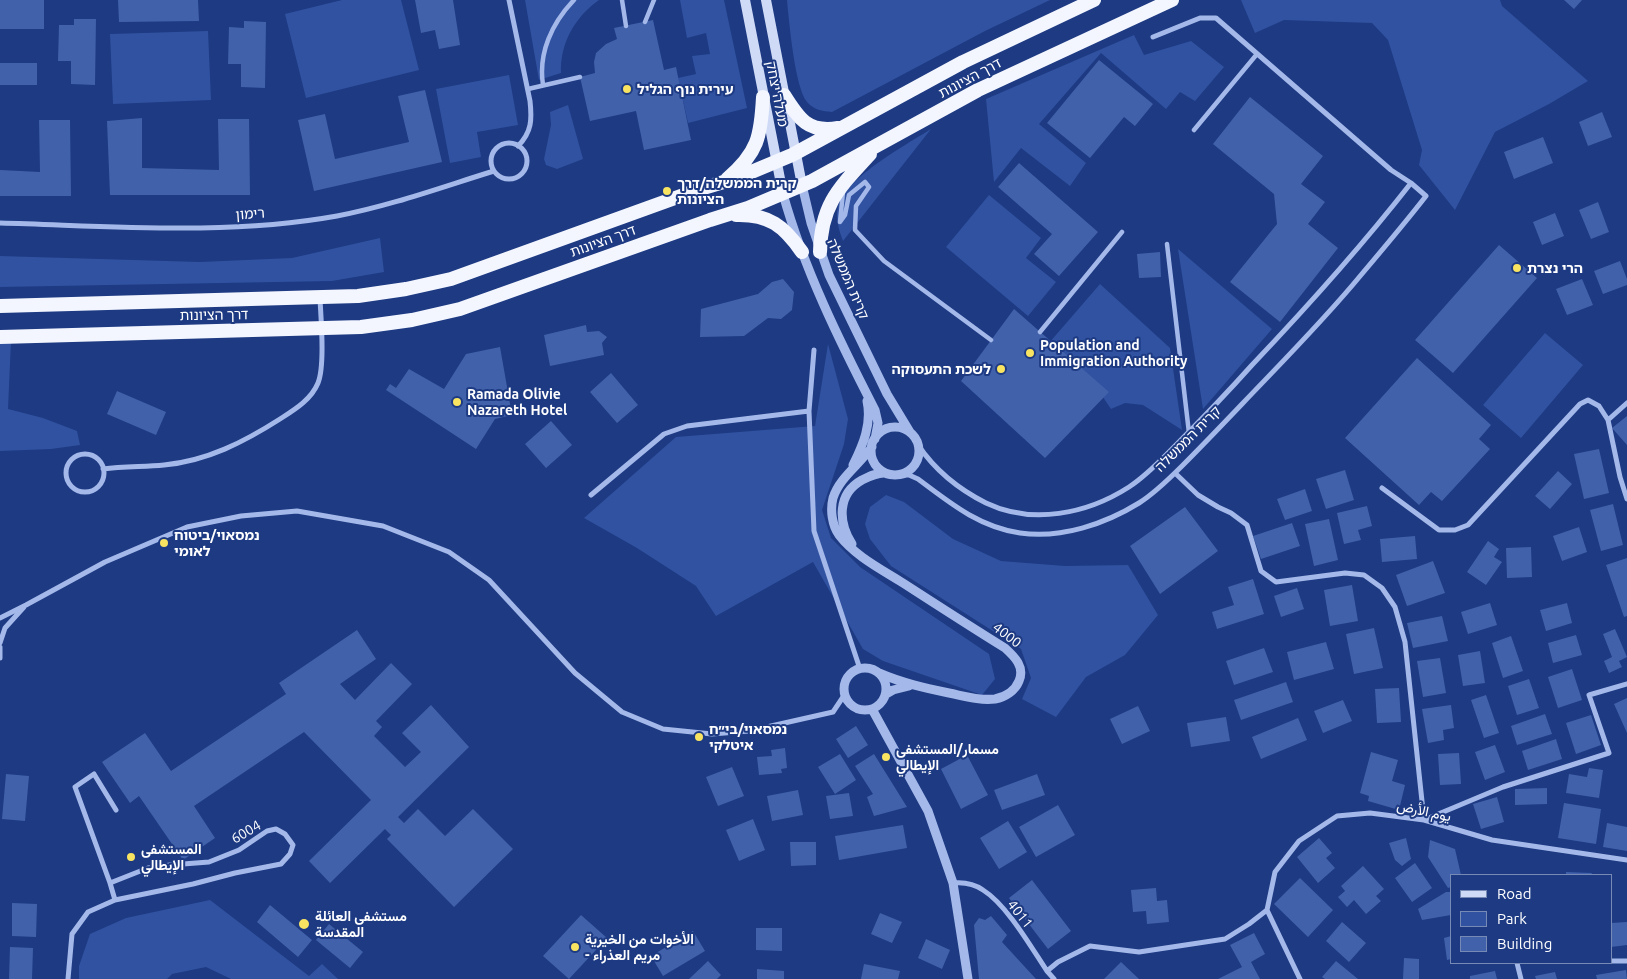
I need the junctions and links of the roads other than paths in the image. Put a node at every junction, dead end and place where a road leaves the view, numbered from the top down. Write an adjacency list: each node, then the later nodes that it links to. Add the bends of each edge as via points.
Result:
1 (509, 0): 15 (street)
2 (574, 0): 14 (street, via 556,23 548,40 541,74)
3 (622, 0): 10 (street)
4 (654, 0): 9 (street)
5 (745, 0): 17 (main road, מעלה יצחק)
6 (766, 0): 16 (main road, מעלה יצחק)
7 (1094, 0): 18 (highway, דרך הציונות, via 963,62)
8 (1172, 0): 21 (highway, דרך הציונות, via 978,90)
9 (645, 22)
10 (626, 26)
11 (1153, 37): 12 (street, via 1200,18 1216,18)
12 (1257, 54): 19 (street); 27 (street, via 1391,170)
13 (580, 77): 14 (street)
14 (543, 86): 15 (street)
15 (528, 89): 20 (street, via 531,127)
16 (784, 95): 18 (highway, via 796,114 813,128 824,130); 22 (main road, מעלה יצחק)
17 (763, 97): 23 (main road, מעלה יצחק); 25 (highway, via 762,121 754,149 738,170)
18 (846, 126): 22 (highway, דרך הציונות)
19 (1194, 130)
20 (518, 146): 24 (street, via 509,143 496,148 491,160); 24 (street, via 526,159 523,171 504,178)
21 (877, 147): 26 (highway); 28 (highway, דרך הציונות)
22 (796, 153): 23 (highway, דרך הציונות); 28 (main road, מעלה יצחק)
23 (776, 163): 25 (highway, דרך הציונות); 29 (main road, מעלה יצחק)
24 (494, 171): 31 (street, רימון, via 399,200 293,222 199,228)
25 (721, 183): 36 (highway, דרך הציונות, via 451,279 384,293)
26 (843, 183): 35 (highway, via 824,218); 41 (street, via 840,222 845,216 849,195 865,182 869,187 856,206 855,230 884,261)
27 (1411, 183): 48 (street, קרית הממשלה, via 1347,263); 54 (street, קרית הממשלה, via 1426,196 1361,276)
28 (802, 185): 29 (highway, דרך הציונות); 35 (street, קרית הממשלה)
29 (783, 194): 30 (highway, דרך הציונות); 34 (street)
30 (725, 215): 34 (highway, via 748,215 771,221 793,239); 38 (highway, דרך הציונות, via 460,309 361,328)
31 (0, 223)
32 (1122, 232): 39 (street)
33 (1167, 244): 48 (street)
34 (802, 252): 43 (street, via 825,309)
35 (820, 252): 47 (street, קרית הממשלה, via 857,335)
36 (320, 298): 37 (highway, דרך הציונות); 38 (street)
37 (0, 306)
38 (322, 329): 40 (highway, דרך הציונות); 51 (street, via 318,383 298,407 259,433 237,445 190,461)
39 (1040, 332)
40 (0, 337)
41 (991, 340)
42 (814, 350): 45 (street)
43 (864, 389): 49 (street, via 878,423); 52 (street, via 868,408 867,431)
44 (1627, 403): 46 (street)
45 (809, 411): 57 (street, via 687,426 664,434); 64 (street, via 814,530)
46 (1608, 420): 56 (street, via 1598,406 1588,400 1580,404 1468,525 1455,530 1439,530); 58 (street)
47 (910, 432): 49 (street, via 902,428 888,428); 50 (street, קרית הממשלה)
48 (1188, 433): 50 (street, קרית הממשלה, via 1145,474 1116,494 1080,509 1045,515 1006,511 973,496 938,470)
49 (873, 443): 52 (street, 4000); 53 (street, via 872,458)
50 (918, 445): 55 (street, via 917,462)
51 (103, 469): 51 (street, via 95,457 80,455 69,463 67,478 75,489 89,491 101,483)
52 (851, 471): 59 (street, 4000, via 833,499 833,522 846,543)
53 (884, 473): 55 (street, קרית הממשלה); 59 (street, 4000, via 876,473 856,483 843,502 841,514 848,538)
54 (1175, 473): 55 (street, קרית הממשלה, via 1141,502 1108,520 1046,534 1022,534 982,522 964,513 918,479); 72 (street, via 1198,495 1247,525 1261,571 1276,582 1346,573 1364,575 1382,588 1395,607 1405,642)
55 (900, 475)
56 (1382, 488)
57 (591, 494)
58 (1627, 500)
59 (868, 561): 67 (street, 4000, via 1005,648 1020,666 1019,682 1005,696 996,699)
60 (26, 605): 61 (street); 62 (street, via 6,628); 68 (street, via 105,562 187,527 241,516 297,511 383,526 449,552 489,580 589,686 622,712 663,728 712,734 749,731 833,712)
61 (0, 618)
62 (0, 645): 63 (street)
63 (0, 658)
64 (860, 669): 65 (street, 4000, via 868,668); 68 (street, via 850,675)
65 (879, 673): 67 (street, 4000); 69 (street, via 884,679)
66 (1627, 684): 72 (street, via 1589,695 1609,753 1503,787)
67 (916, 686): 69 (street, 4000)
68 (845, 694): 70 (street, via 857,709)
69 (886, 694): 70 (street, 4000)
70 (872, 709): 75 (street, via 928,811)
71 (116, 810): 74 (street, via 94,774 75,787)
72 (1424, 820): 73 (street, يوم الأرض, via 1492,840); 77 (street, يوم الأرض, via 1370,813 1337,816 1299,841 1274,872)
73 (1627, 860)
74 (110, 882): 76 (street); 76 (street, 6004, via 148,868 209,862 276,829 285,834 293,845 281,864)
75 (953, 883): 81 (street, 4011, via 967,882 989,895 1007,912); 83 (street)
76 (115, 900): 82 (street, 6004, via 88,912 72,934)
77 (1267, 910): 81 (street, via 1225,939 1139,952 1090,946); 85 (street)
78 (1627, 960): 79 (street)
79 (1612, 961)
80 (1517, 964): 86 (street)
81 (1047, 971): 84 (street, 4011)
82 (68, 979)
83 (968, 979)
84 (1054, 979)
85 (1300, 979)
86 (1521, 979)

